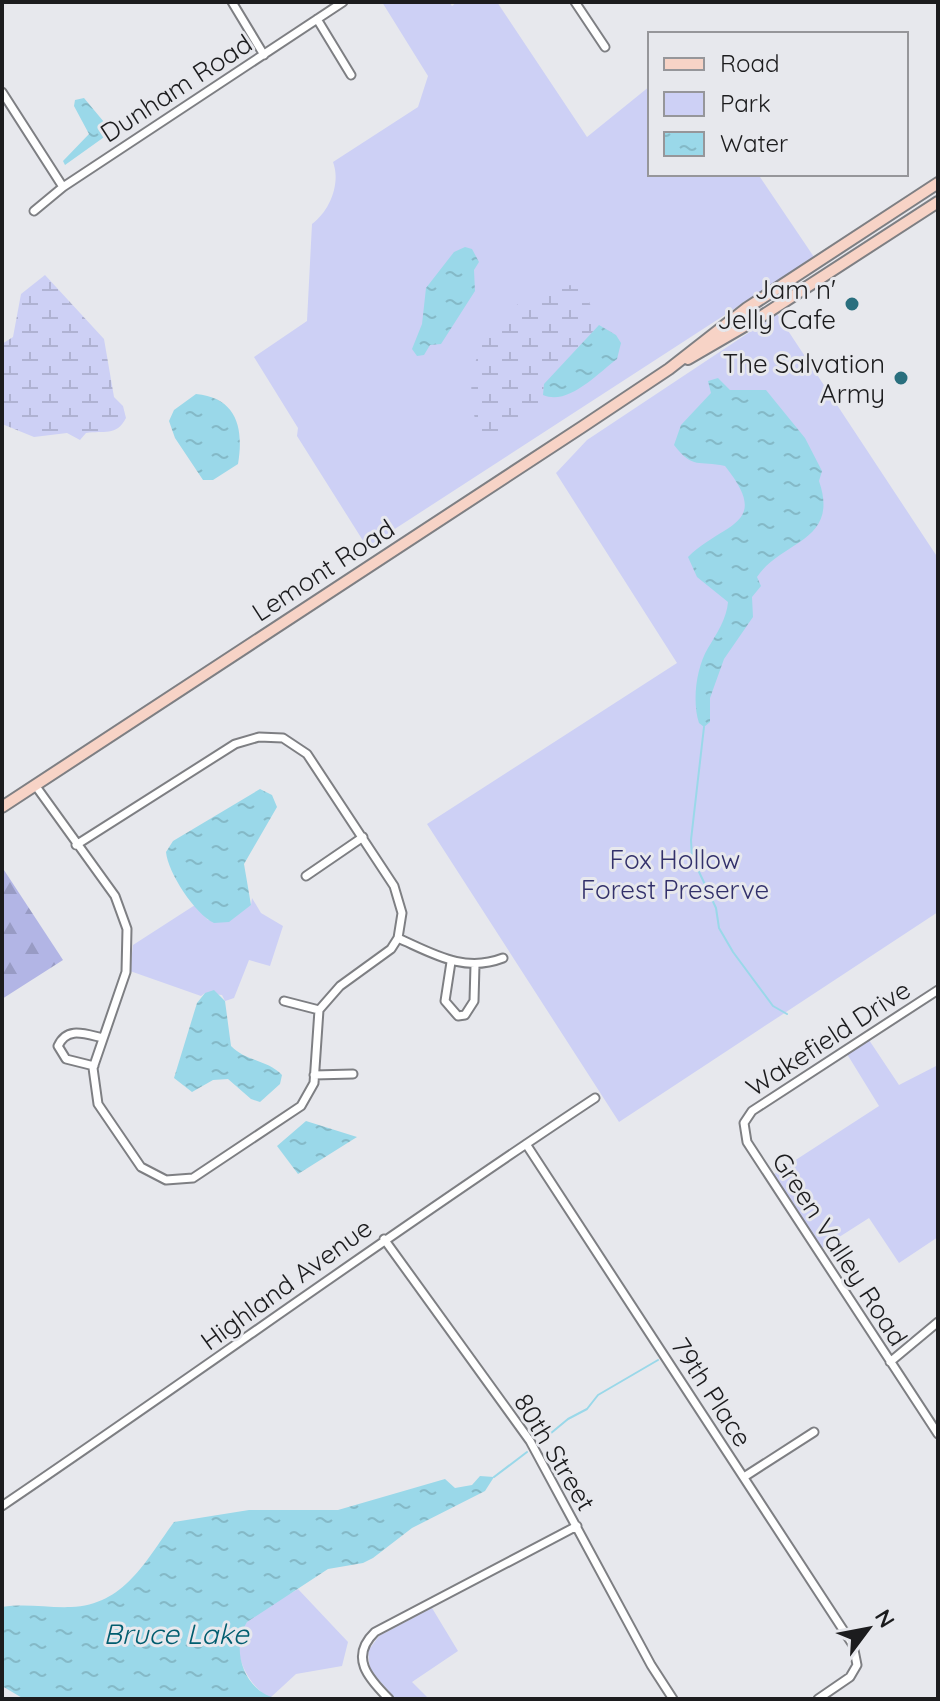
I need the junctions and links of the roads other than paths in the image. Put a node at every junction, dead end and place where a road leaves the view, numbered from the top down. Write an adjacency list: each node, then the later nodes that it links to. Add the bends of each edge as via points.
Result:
1 (232, 2): 6 (street)
2 (343, 2): 4 (street, Dunham Road)
3 (575, 2): 5 (street)
4 (317, 19): 6 (street, Dunham Road); 7 (street)
5 (605, 47)
6 (264, 55): 10 (street, Dunham Road)
7 (351, 75)
8 (2, 92): 10 (street)
9 (938, 183): 13 (main road, Lemont Road, via 747,308)
10 (63, 187): 12 (street, Dunham Road)
11 (938, 202): 13 (main road, Lemont Road, via 762,316)
12 (34, 211)
13 (669, 369): 14 (main road, Lemont Road)
14 (35, 785): 15 (main road, Lemont Road); 17 (street)
15 (2, 807)
16 (363, 837): 17 (street, via 311,759 283,738 259,737 230,747); 18 (street); 19 (street, via 401,902)
17 (76, 845): 26 (street, via 115,896 128,937 126,972)
18 (306, 876)
19 (398, 938): 21 (street); 25 (street)
20 (503, 958): 22 (street)
21 (451, 962): 22 (street); 22 (street, via 445,1001 458,1016 474,1001)
22 (475, 965)
23 (938, 990): 31 (street, Wakefield Drive, via 757,1108)
24 (284, 1001): 25 (street)
25 (319, 1010): 29 (street)
26 (103, 1038): 27 (street); 27 (street, via 72,1032 58,1046 66,1059)
27 (94, 1066): 29 (street, via 95,1095 113,1128 146,1171 166,1180 193,1178 291,1116 306,1100)
28 (353, 1074): 29 (street)
29 (314, 1075)
30 (595, 1098): 32 (street, Highland Avenue)
31 (744, 1123): 35 (street, Green Valley Road, via 747,1142)
32 (526, 1144): 33 (street, Highland Avenue); 38 (street, 79th Place)
33 (384, 1239): 39 (street, Highland Avenue); 40 (street, 80th Street, via 530,1441)
34 (938, 1322): 35 (street)
35 (890, 1362): 37 (street, Green Valley Road)
36 (814, 1432): 38 (street)
37 (938, 1434)
38 (744, 1477): 43 (street, 79th Place, via 853,1645 857,1665 850,1677)
39 (2, 1506)
40 (577, 1526): 41 (street, via 369,1638 361,1654 367,1675); 42 (street, 80th Street)
41 (389, 1699)
42 (673, 1699)
43 (818, 1699)

